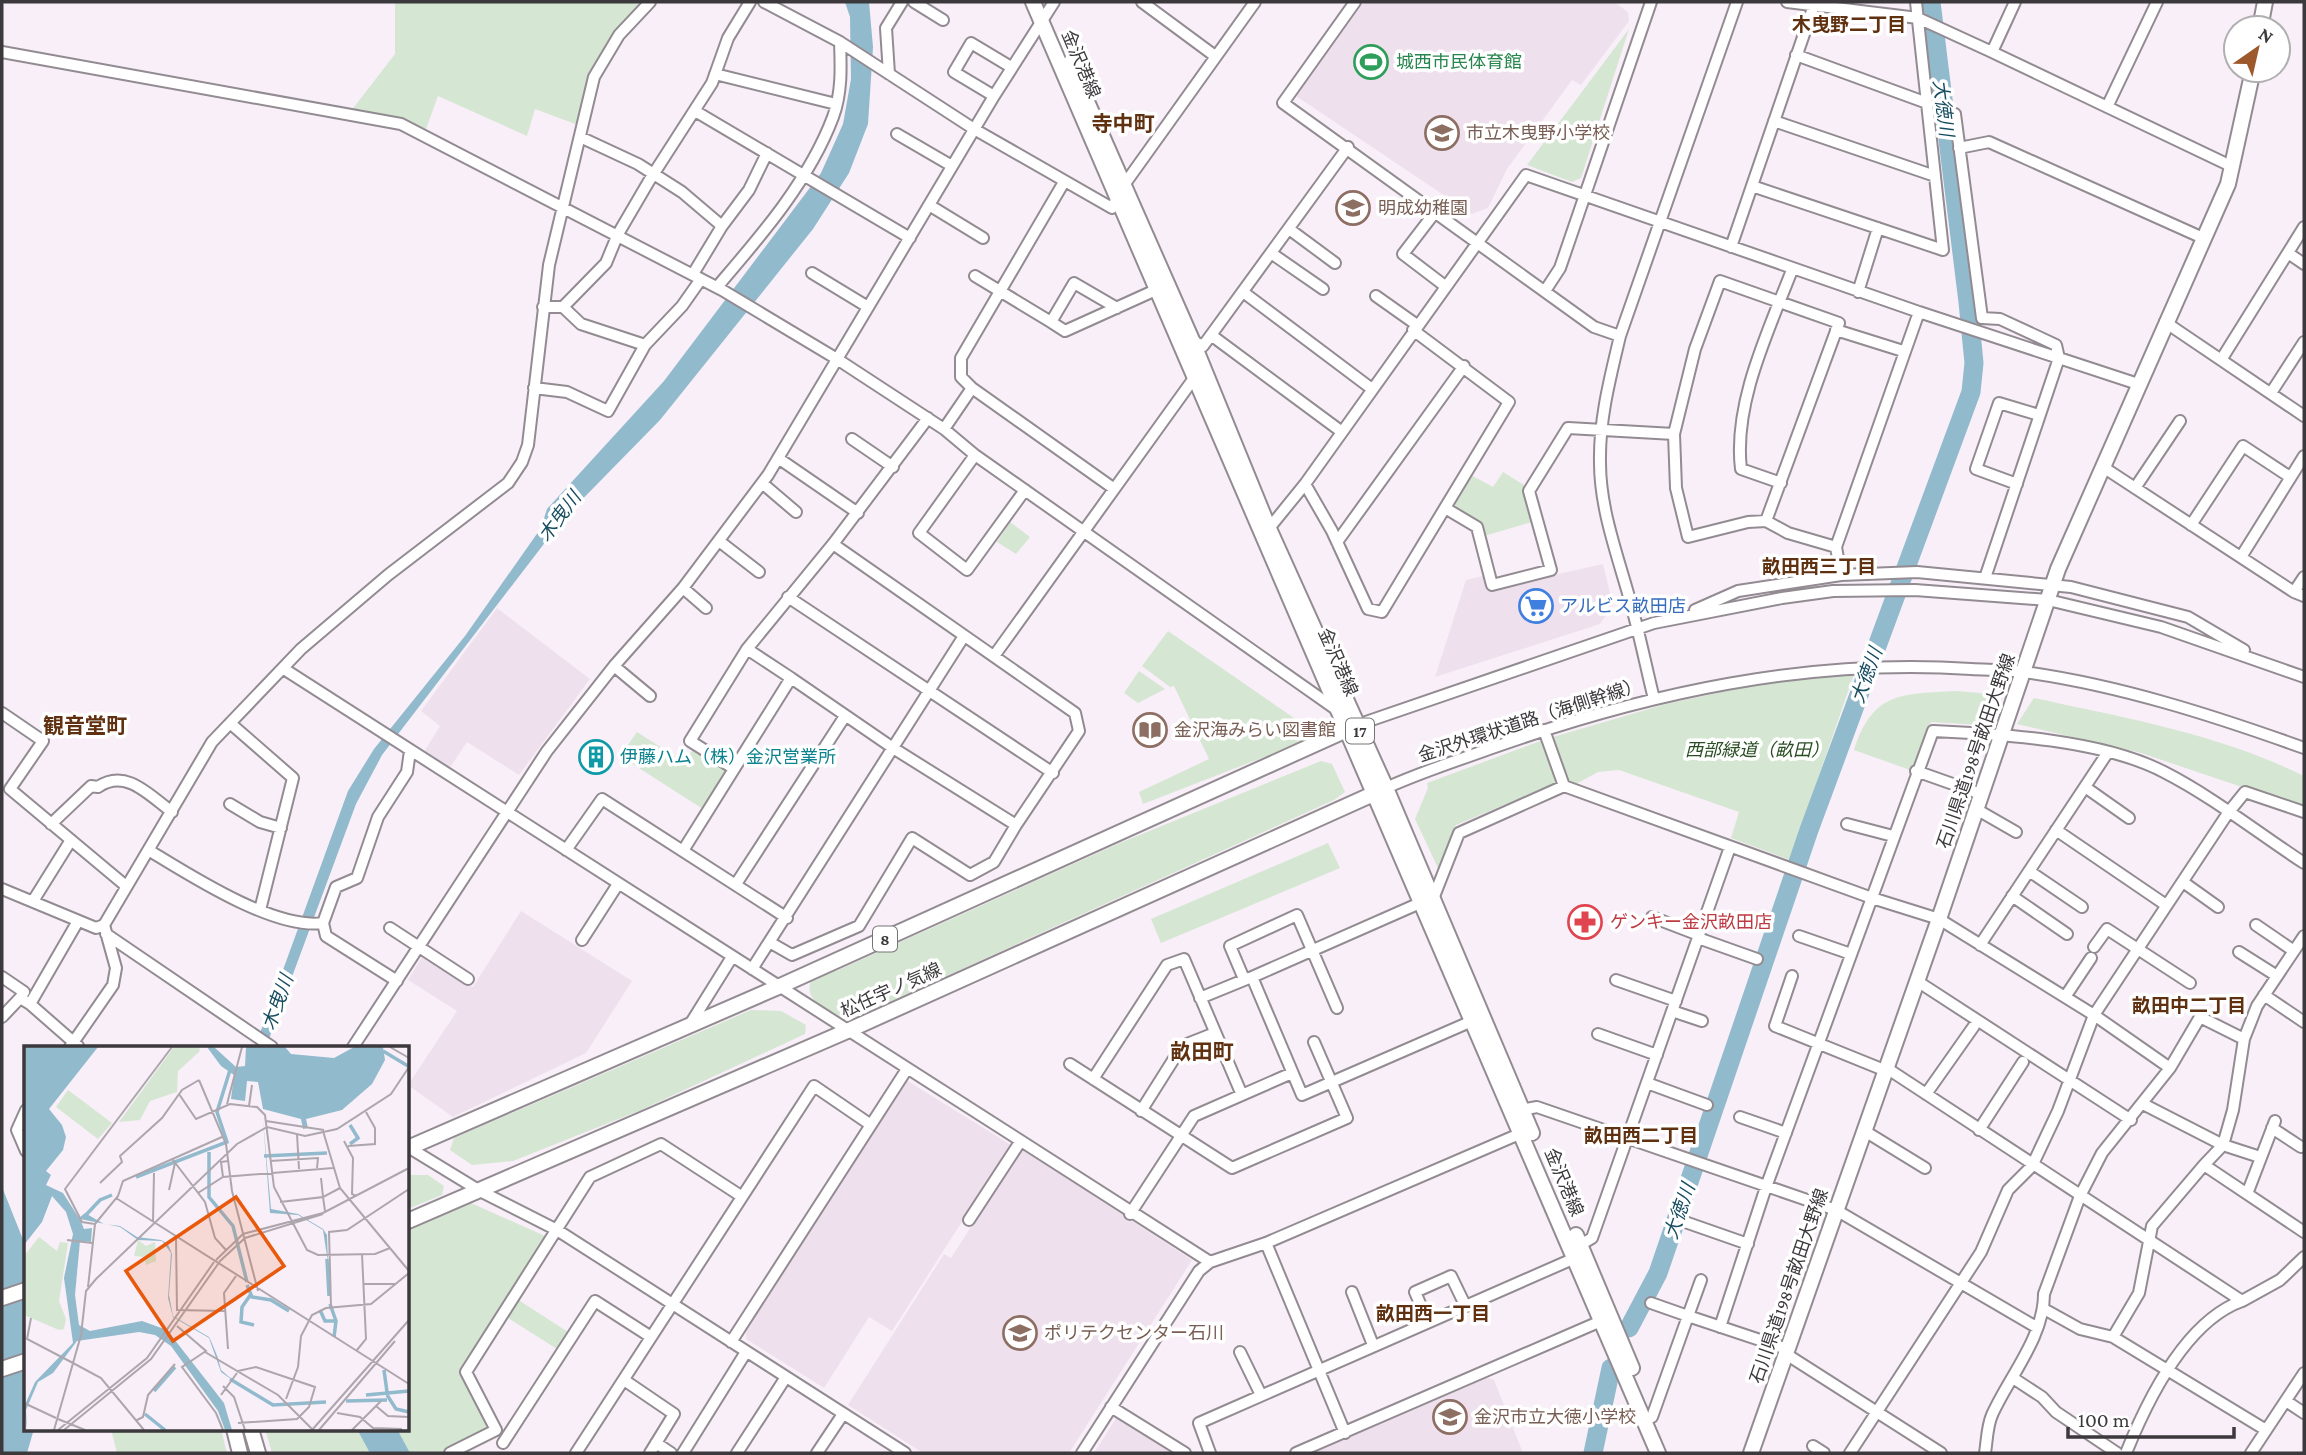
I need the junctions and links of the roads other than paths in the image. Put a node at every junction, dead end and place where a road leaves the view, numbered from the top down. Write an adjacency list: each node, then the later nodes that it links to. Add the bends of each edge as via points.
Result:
1 (650, 2): 38 (street, via 619,35 594,77)
2 (750, 2): 26 (street, via 728,38)
3 (764, 2): 20 (street)
4 (902, 2): 27 (street, via 886,28)
5 (914, 2): 19 (street)
6 (1033, 2): 17 (main road, 金沢港線 / 17)
7 (1142, 2): 24 (street)
8 (1253, 2): 24 (street)
9 (1355, 2): 39 (street, via 1283,103)
10 (1651, 2): 50 (street)
11 (1737, 2): 54 (street)
12 (1787, 2): 16 (street)
13 (1916, 2): 18 (street)
14 (2015, 2): 22 (street)
15 (2157, 2): 32 (street)
16 (1814, 3): 18 (street); 23 (street)
17 (1046, 9): 25 (street); 49 (main road, 金沢港線 / 17)
18 (1922, 19): 22 (street); 30 (street)
19 (943, 20)
20 (840, 42): 27 (street); 31 (street, via 842,77)
21 (2, 52): 51 (street, via 401,124)
22 (1992, 52): 32 (street)
23 (1796, 55): 30 (street); 35 (street)
24 (1215, 56): 49 (street)
25 (1012, 67): 29 (street); 29 (street, via 971,43 954,72)
26 (715, 74): 31 (street); 33 (street)
27 (889, 74): 36 (street)
28 (2250, 84): 43 (main road, 石川県道198号畝田大野線)
29 (994, 96): 36 (street)
30 (1927, 103): 46 (street)
31 (836, 104): 45 (street)
32 (2107, 107): 43 (street)
33 (695, 111): 41 (street); 44 (street)
34 (1955, 114): 40 (street)
35 (1774, 121): 46 (street); 48 (street)
36 (974, 130): 42 (street); 47 (street)
37 (897, 135): 42 (street)
38 (580, 137): 44 (street); 51 (street)
39 (1348, 147): 53 (street); 58 (street)
40 (1959, 148): 62 (street, via 1989,142); 98 (street, via 1982,318 2000,319 2056,345)
41 (767, 153): 45 (street); 55 (street, via 749,190)
42 (952, 166): 52 (street)
43 (2233, 167): 62 (main road, 石川県道198号畝田大野線)
44 (653, 173): 55 (street); 59 (street)
45 (803, 175): 60 (street); 74 (street)
46 (1935, 176): 57 (street, via 1943,250)
47 (1064, 182): 49 (street, via 1112,208); 78 (street)
48 (1752, 186): 57 (street); 64 (street)
49 (1121, 190): 75 (main road, 金沢港線 / 17); 94 (main road, 金沢港線 / 17)
50 (1583, 195): 54 (street); 63 (street, via 1526,175); 77 (street, via 1560,268)
51 (563, 205): 59 (street); 83 (street)
52 (929, 205): 60 (street); 61 (street)
53 (1436, 211): 63 (street); 73 (street, via 1403,254)
54 (1659, 221): 64 (street); 93 (street)
55 (722, 226): 71 (street)
56 (2304, 227): 66 (street)
57 (1878, 228): 80 (street)
58 (1289, 229): 65 (street); 67 (street)
59 (618, 234): 71 (street); 84 (street, via 606,263)
60 (909, 238): 85 (street)
61 (983, 238)
62 (2203, 238): 89 (main road, 石川県道198号畝田大野線)
63 (1477, 241): 73 (street); 77 (street)
64 (1731, 247): 69 (street)
65 (1271, 253): 76 (street); 79 (street)
66 (2288, 253): 68 (street); 100 (street)
67 (1335, 263)
68 (2304, 264)
69 (1792, 270): 80 (street); 82 (street)
70 (812, 273): 85 (street)
71 (697, 276): 74 (street); 96 (street, via 682,306)
72 (975, 276): 78 (street)
73 (1445, 286): 90 (street)
74 (719, 288): 99 (street)
75 (1158, 289): 86 (street); 94 (main road, 金沢港線 / 17)
76 (1323, 289)
77 (1545, 291): 93 (street, via 1594,327)
78 (1000, 292): 88 (street); 105 (street, via 961,358 961,377)
79 (1243, 292): 92 (street); 106 (street)
80 (1858, 292): 87 (street)
81 (1376, 296): 90 (street)
82 (1780, 301): 91 (street, via 1839,323); 115 (street, via 1720,281 1695,349); 124 (street, via 1750,387 1739,453 1741,469)
83 (543, 307): 84 (street); 104 (street)
84 (563, 307): 96 (street, via 581,324)
85 (868, 307): 99 (street)
86 (1117, 308): 88 (street, via 1065,331); 88 (street, via 1074,283)
87 (1919, 312): 97 (street); 98 (street)
88 (1051, 322)
89 (2165, 322): 100 (street); 103 (main road, 石川県道198号畝田大野線)
90 (1415, 328): 101 (street); 106 (street)
91 (1836, 330): 97 (street); 124 (street)
92 (1211, 335): 94 (street, via 1203,346); 114 (street)
93 (1620, 336): 113 (street)
94 (1187, 341): 102 (main road, 金沢港線 / 17)
95 (2304, 342): 107 (street)
96 (645, 345): 104 (street, via 608,411 567,392)
97 (1903, 351): 140 (street)
98 (2059, 358): 103 (street); 108 (street)
99 (837, 359): 110 (street); 119 (street)
100 (2221, 359): 107 (street)
101 (1464, 366): 130 (street, via 1509,402); 138 (street)
102 (1199, 371): 127 (street); 136 (main road, 金沢港線 / 17)
103 (2138, 384): 121 (main road, 石川県道198号畝田大野線)
104 (534, 388): 159 (street, via 528,445 508,483 387,575)
105 (972, 388): 112 (street); 127 (street)
106 (1372, 389): 114 (street)
107 (2271, 393): 109 (street)
108 (2039, 415): 126 (street); 126 (street, via 1999,403 1976,469)
109 (2304, 416)
110 (928, 418): 112 (street); 120 (street)
111 (2180, 421): 128 (street)
112 (944, 429): 117 (street)
113 (1601, 429): 115 (street); 130 (street, via 1568,428 1530,491 1551,570 1492,585 1476,527); 153 (street, via 1599,465)
114 (1342, 432): 125 (street)
115 (1674, 434): 133 (street, via 1676,488 1688,537)
116 (852, 439): 120 (street)
117 (975, 455): 129 (street); 129 (street, via 919,534 967,569)
118 (2304, 456): 122 (street)
119 (778, 458): 123 (street); 132 (street)
120 (893, 467): 132 (street)
121 (2103, 467): 128 (street); 146 (main road, 石川県道198号畝田大野線)
122 (2290, 477): 134 (street, via 2243,446); 141 (street)
123 (762, 483): 131 (street); 137 (street)
124 (1781, 483): 133 (street)
125 (1305, 484): 136 (street); 138 (street)
126 (2017, 484): 145 (street)
127 (1114, 488): 135 (street)
128 (2135, 488): 134 (street)
129 (1026, 490): 135 (street)
130 (1445, 508): 138 (street, via 1382,612 1368,609)
131 (796, 512)
132 (858, 513): 139 (street)
133 (1766, 521): 140 (street, via 1788,533)
134 (2191, 525): 141 (street)
135 (1083, 530): 156 (street); 166 (street)
136 (1265, 533): 166 (main road, 金沢港線 / 17); 170 (main road, 金沢港線 / 17)
137 (719, 541): 142 (street); 147 (street)
138 (1337, 542)
139 (833, 544): 149 (street); 154 (street)
140 (1836, 547): 143 (street)
141 (2241, 557): 148 (street)
142 (759, 572)
143 (1841, 575): 145 (street, via 1917,572); 152 (street, via 1738,591)
144 (2304, 577): 148 (street)
145 (1985, 578): 146 (street)
146 (2052, 585): 150 (main road, 石川県道198号畝田大野線); 157 (street, via 2188,617)
147 (682, 588): 151 (street); 158 (street)
148 (2299, 594)
149 (788, 597): 155 (street); 163 (street)
150 (2048, 600): 152 (street, via 1885,589 1782,598); 157 (street, via 2161,627); 160 (main road, 石川県道198号畝田大野線)
151 (706, 608)
152 (1679, 617): 153 (street)
153 (1636, 629): 165 (street); 170 (street)
154 (964, 636): 156 (street); 163 (street)
155 (747, 649): 162 (street); 177 (street, via 690,741)
156 (994, 656): 179 (street, via 1075,713 1079,731)
157 (2262, 661): 161 (street)
158 (614, 666): 164 (street); 188 (street)
159 (284, 669): 169 (street); 175 (street)
160 (2023, 672): 165 (street, 金沢外環状道路（海側幹線）, via 1855,668 1762,677); 172 (main road, 石川県道198号畝田大野線); 174 (street, 金沢外環状道路（海側幹線）, via 2132,695)
161 (2304, 677)
162 (791, 678): 168 (street); 177 (street)
163 (929, 692): 173 (street); 179 (street)
164 (650, 696)
165 (1654, 699): 171 (street, 金沢外環状道路（海側幹線）)
166 (1339, 712): 170 (main road, 金沢港線 / 17)
167 (2, 713): 180 (street, via 43,741)
168 (845, 716): 173 (street); 208 (street)
169 (230, 723): 187 (street, via 212,742); 195 (street, via 293,778)
170 (1352, 728): 183 (main road, 金沢港線 / 17); 252 (main road, 8)
171 (1544, 730): 181 (street); 183 (street, 金沢外環状道路（海側幹線）)
172 (2001, 734): 176 (street); 178 (street, via 1933,731); 184 (main road, 石川県道198号畝田大野線)
173 (893, 748): 194 (street); 220 (street)
174 (2304, 748)
175 (410, 751): 188 (street); 223 (street, via 407,772 378,817 357,878 337,887)
176 (2108, 752): 182 (street); 190 (street, via 2163,771)
177 (733, 768): 201 (street)
178 (1916, 771): 184 (street); 198 (street)
179 (1053, 773): 194 (street)
180 (6, 786): 192 (street)
181 (1564, 786): 200 (street); 214 (street, via 1459,832)
182 (2085, 787): 191 (street); 196 (street)
183 (1380, 790): 214 (main road, 金沢港線 / 17); 266 (main road, 松任宇ノ気線)
184 (1981, 794): 186 (main road, 石川県道198号畝田大野線)
185 (230, 804): 195 (street, via 260,822)
186 (1976, 809): 197 (street); 221 (main road, 石川県道198号畝田大野線)
187 (172, 812): 192 (street, via 120,778 109,779 91,786); 202 (street)
188 (505, 812): 203 (street); 234 (street)
189 (2304, 812): 190 (street, via 2245,792)
190 (2228, 813): 204 (street); 206 (street)
191 (2129, 818)
192 (51, 824): 199 (street)
193 (1847, 824): 198 (street)
194 (1016, 825): 232 (street, via 994,862 970,875 912,838 859,926 792,955)
195 (281, 828): 218 (street)
196 (2056, 831): 205 (street); 215 (street)
197 (2016, 832)
198 (1893, 836): 212 (street)
199 (71, 840): 209 (street); 213 (street)
200 (1730, 847): 212 (street); 228 (street)
201 (684, 849): 203 (street, via 602,799); 208 (street)
202 (150, 850): 209 (street); 218 (street, via 211,888)
203 (566, 850): 207 (street)
204 (2304, 863)
205 (2029, 871): 211 (street); 217 (street)
206 (2183, 882): 215 (street); 216 (street)
207 (618, 884): 231 (street); 240 (street)
208 (736, 884): 220 (street)
209 (126, 886): 226 (street)
210 (2, 889): 213 (street)
211 (2012, 896): 227 (street); 233 (street)
212 (1872, 898): 221 (street); 239 (street)
213 (33, 901): 222 (street)
214 (1427, 901): 235 (street); 261 (main road, 金沢港線 / 17); 290 (main road, 金沢港線 / 17)
215 (2166, 905): 236 (street)
216 (2218, 907)
217 (2082, 908)
218 (260, 910): 223 (street)
219 (1652, 917): 228 (street)
220 (787, 918): 232 (street)
221 (1939, 919): 233 (street); 250 (main road, 石川県道198号畝田大野線)
222 (78, 921): 226 (street); 256 (street)
223 (318, 924): 249 (street, via 326,936)
224 (2256, 925): 237 (street)
225 (390, 928): 234 (street)
226 (105, 930): 272 (street, via 116,968 113,985); 273 (street)
227 (2067, 933)
228 (1698, 936): 241 (street); 257 (street)
229 (1799, 936): 239 (street)
230 (2304, 936): 237 (street)
231 (582, 940)
232 (771, 943): 242 (street)
233 (1980, 945): 255 (street)
234 (419, 947): 247 (street); 249 (street)
235 (1313, 950): 246 (street); 246 (street, via 1297,915 1230,946); 258 (street)
236 (2138, 950): 251 (street); 255 (street, via 2107,929); 259 (street)
237 (2294, 951): 244 (street)
238 (2239, 952): 244 (street)
239 (1850, 954): 271 (street)
240 (732, 957): 242 (street); 265 (street)
241 (1757, 959)
242 (752, 969): 252 (street)
243 (1792, 976): 271 (street, via 1775,1026)
244 (2277, 976): 253 (street)
245 (2, 977): 256 (street, via 24,992)
246 (1248, 978): 254 (street); 281 (street)
247 (468, 979)
248 (1616, 980): 257 (street)
249 (397, 981): 274 (street)
250 (1917, 981): 278 (main road, 石川県道198号畝田大野線); 282 (street)
251 (2190, 983)
252 (778, 988): 265 (main road, 8); 266 (street)
253 (2264, 995): 263 (street); 269 (street)
254 (1200, 998): 267 (street); 283 (street, via 1184,959 1167,965)
255 (2065, 998): 259 (street)
256 (25, 1001): 260 (street); 272 (street)
257 (1674, 1006): 262 (street); 275 (street)
258 (1337, 1008)
259 (2094, 1015): 279 (street); 282 (street)
260 (2, 1017)
261 (1472, 1021): 284 (street); 290 (main road, 金沢港線 / 17)
262 (1702, 1021)
263 (2304, 1022)
264 (1974, 1026): 286 (street)
265 (688, 1027): 305 (main road, 8)
266 (847, 1031): 280 (street); 313 (main road, 松任宇ノ気線)
267 (1215, 1033): 287 (street); 291 (street, via 1182,1046)
268 (1598, 1034): 275 (street)
269 (2244, 1039): 279 (street, via 2200,1017); 303 (street)
270 (1314, 1042): 284 (street)
271 (1820, 1043): 278 (street); 299 (street)
272 (74, 1045)
273 (270, 1046)
274 (353, 1046)
275 (1657, 1055): 285 (street)
276 (2023, 1062): 297 (street)
277 (1070, 1064): 283 (street)
278 (1885, 1068): 286 (street); 296 (main road, 石川県道198号畝田大野線)
279 (2170, 1068): 288 (street)
280 (907, 1069): 295 (street); 302 (street)
281 (1292, 1073): 284 (street, via 1303,1095); 287 (street)
282 (2069, 1077): 294 (street); 310 (street)
283 (1093, 1079): 291 (street)
284 (1332, 1082): 300 (street, via 1348,1118 1232,1168)
285 (1647, 1083): 289 (street); 301 (street)
286 (1926, 1094): 297 (street)
287 (1242, 1095): 300 (street, via 1194,1116)
288 (2143, 1104): 294 (street); 303 (street)
289 (1707, 1105)
290 (1517, 1110): 298 (main road, 金沢港線 / 17); 301 (street, via 1537,1107)
291 (1141, 1111): 300 (street)
292 (24, 1114): 304 (street, via 17,1130)
293 (1740, 1117): 299 (street)
294 (2131, 1120): 316 (street, via 2102,1153)
295 (870, 1125): 315 (street, via 814,1086); 347 (street)
296 (1863, 1130): 311 (street); 317 (main road, 石川県道198号畝田大野線)
297 (1979, 1130): 310 (street)
298 (1526, 1131): 325 (street); 327 (main road, 金沢港線 / 17)
299 (1786, 1133): 312 (street)
300 (1181, 1136): 318 (street)
301 (1628, 1138): 312 (street); 327 (street, via 1592,1238)
302 (1020, 1142): 318 (street); 320 (street)
303 (2223, 1144): 308 (street); 309 (street)
304 (24, 1146)
305 (410, 1146)
306 (2301, 1147): 308 (street, via 2273,1125)
307 (410, 1148): 313 (street)
308 (2260, 1157): 314 (street)
309 (2204, 1165): 314 (street); 324 (street, via 2152,1226)
310 (2032, 1166): 316 (street); 331 (street, via 2008,1190 1981,1252)
311 (1925, 1168)
312 (1766, 1187): 317 (street); 326 (street)
313 (480, 1191): 319 (main road, 松任宇ノ気線); 322 (street)
314 (2247, 1194): 323 (street)
315 (741, 1196): 322 (street, via 661,1144 590,1177); 337 (street)
316 (2080, 1196): 324 (street); 339 (street, via 2043,1294)
317 (1836, 1210): 331 (street); 349 (main road, 石川県道198号畝田大野線)
318 (1130, 1214): 329 (street)
319 (410, 1220)
320 (969, 1220)
321 (1685, 1222): 326 (street)
322 (557, 1230): 337 (street); 369 (street, via 466,1372)
323 (2304, 1232)
324 (2148, 1238): 335 (street); 346 (street, via 2138,1293)
325 (1266, 1242): 329 (street); 354 (street)
326 (1748, 1244): 343 (street)
327 (1576, 1251): 338 (street); 341 (main road, 金沢港線 / 17); 366 (main road, 金沢港線 / 17)
328 (2304, 1257): 335 (street, via 2280,1280)
329 (1210, 1262): 362 (street, via 1199,1271)
330 (1701, 1280): 340 (street)
331 (1961, 1284): 344 (street); 363 (street)
332 (24, 1291): 334 (main road)
333 (1352, 1292): 348 (street)
334 (2, 1298)
335 (2242, 1301): 355 (street, via 2222,1308)
336 (1651, 1303): 340 (street)
337 (674, 1305): 345 (street); 347 (street)
338 (1465, 1305): 342 (street); 342 (street, via 1451,1276 1415,1292)
339 (2044, 1309): 344 (street); 346 (street, via 2080,1329)
340 (1688, 1315): 343 (street); 366 (street)
341 (1601, 1321): 366 (main road, 金沢港線 / 17); 371 (street)
342 (1428, 1322): 348 (street)
343 (1720, 1327): 349 (street)
344 (2036, 1327): 358 (street)
345 (651, 1337): 359 (street); 373 (street, via 595,1301)
346 (2113, 1337): 355 (street)
347 (731, 1342): 350 (street)
348 (1373, 1345): 354 (street)
349 (1786, 1351): 363 (street); 390 (main road, 石川県道198号畝田大野線)
350 (746, 1352): 357 (street); 380 (street)
351 (1240, 1352): 360 (street)
352 (24, 1362): 353 (main road)
353 (2, 1369)
354 (1317, 1369): 360 (street); 371 (street)
355 (2165, 1369): 370 (street); 396 (street)
356 (2304, 1373): 361 (street)
357 (786, 1377): 365 (street); 381 (street)
358 (2012, 1378): 394 (street, via 1991,1417); 395 (street)
359 (624, 1380): 374 (street, via 674,1415); 378 (street)
360 (1261, 1395): 386 (street, via 1199,1423)
361 (2286, 1401): 364 (street); 370 (street)
362 (1111, 1407): 384 (street); 385 (street)
363 (1877, 1412): 392 (street); 393 (street)
364 (2304, 1413)
365 (844, 1414): 382 (street); 383 (street)
366 (1648, 1418): 388 (main road, 金沢港線 / 17); 389 (main road, 金沢港線 / 17)
367 (234, 1430): 375 (main road)
368 (251, 1430): 376 (main road)
369 (496, 1430): 373 (street); 377 (street)
370 (2266, 1430): 397 (street)
371 (1345, 1433): 387 (street)
372 (1813, 1446): 391 (street)
373 (506, 1448)
374 (653, 1448): 379 (street)
375 (240, 1453)
376 (258, 1453)
377 (450, 1453)
378 (576, 1453)
379 (671, 1453)
380 (682, 1453)
381 (737, 1453)
382 (817, 1453)
383 (905, 1453)
384 (1082, 1453)
385 (1185, 1453)
386 (1210, 1453)
387 (1296, 1453)
388 (1658, 1453)
389 (1668, 1453)
390 (1751, 1453)
391 (1824, 1453)
392 (1850, 1453)
393 (1941, 1453)
394 (1985, 1453)
395 (2117, 1453)
396 (2126, 1453)
397 (2251, 1453)

